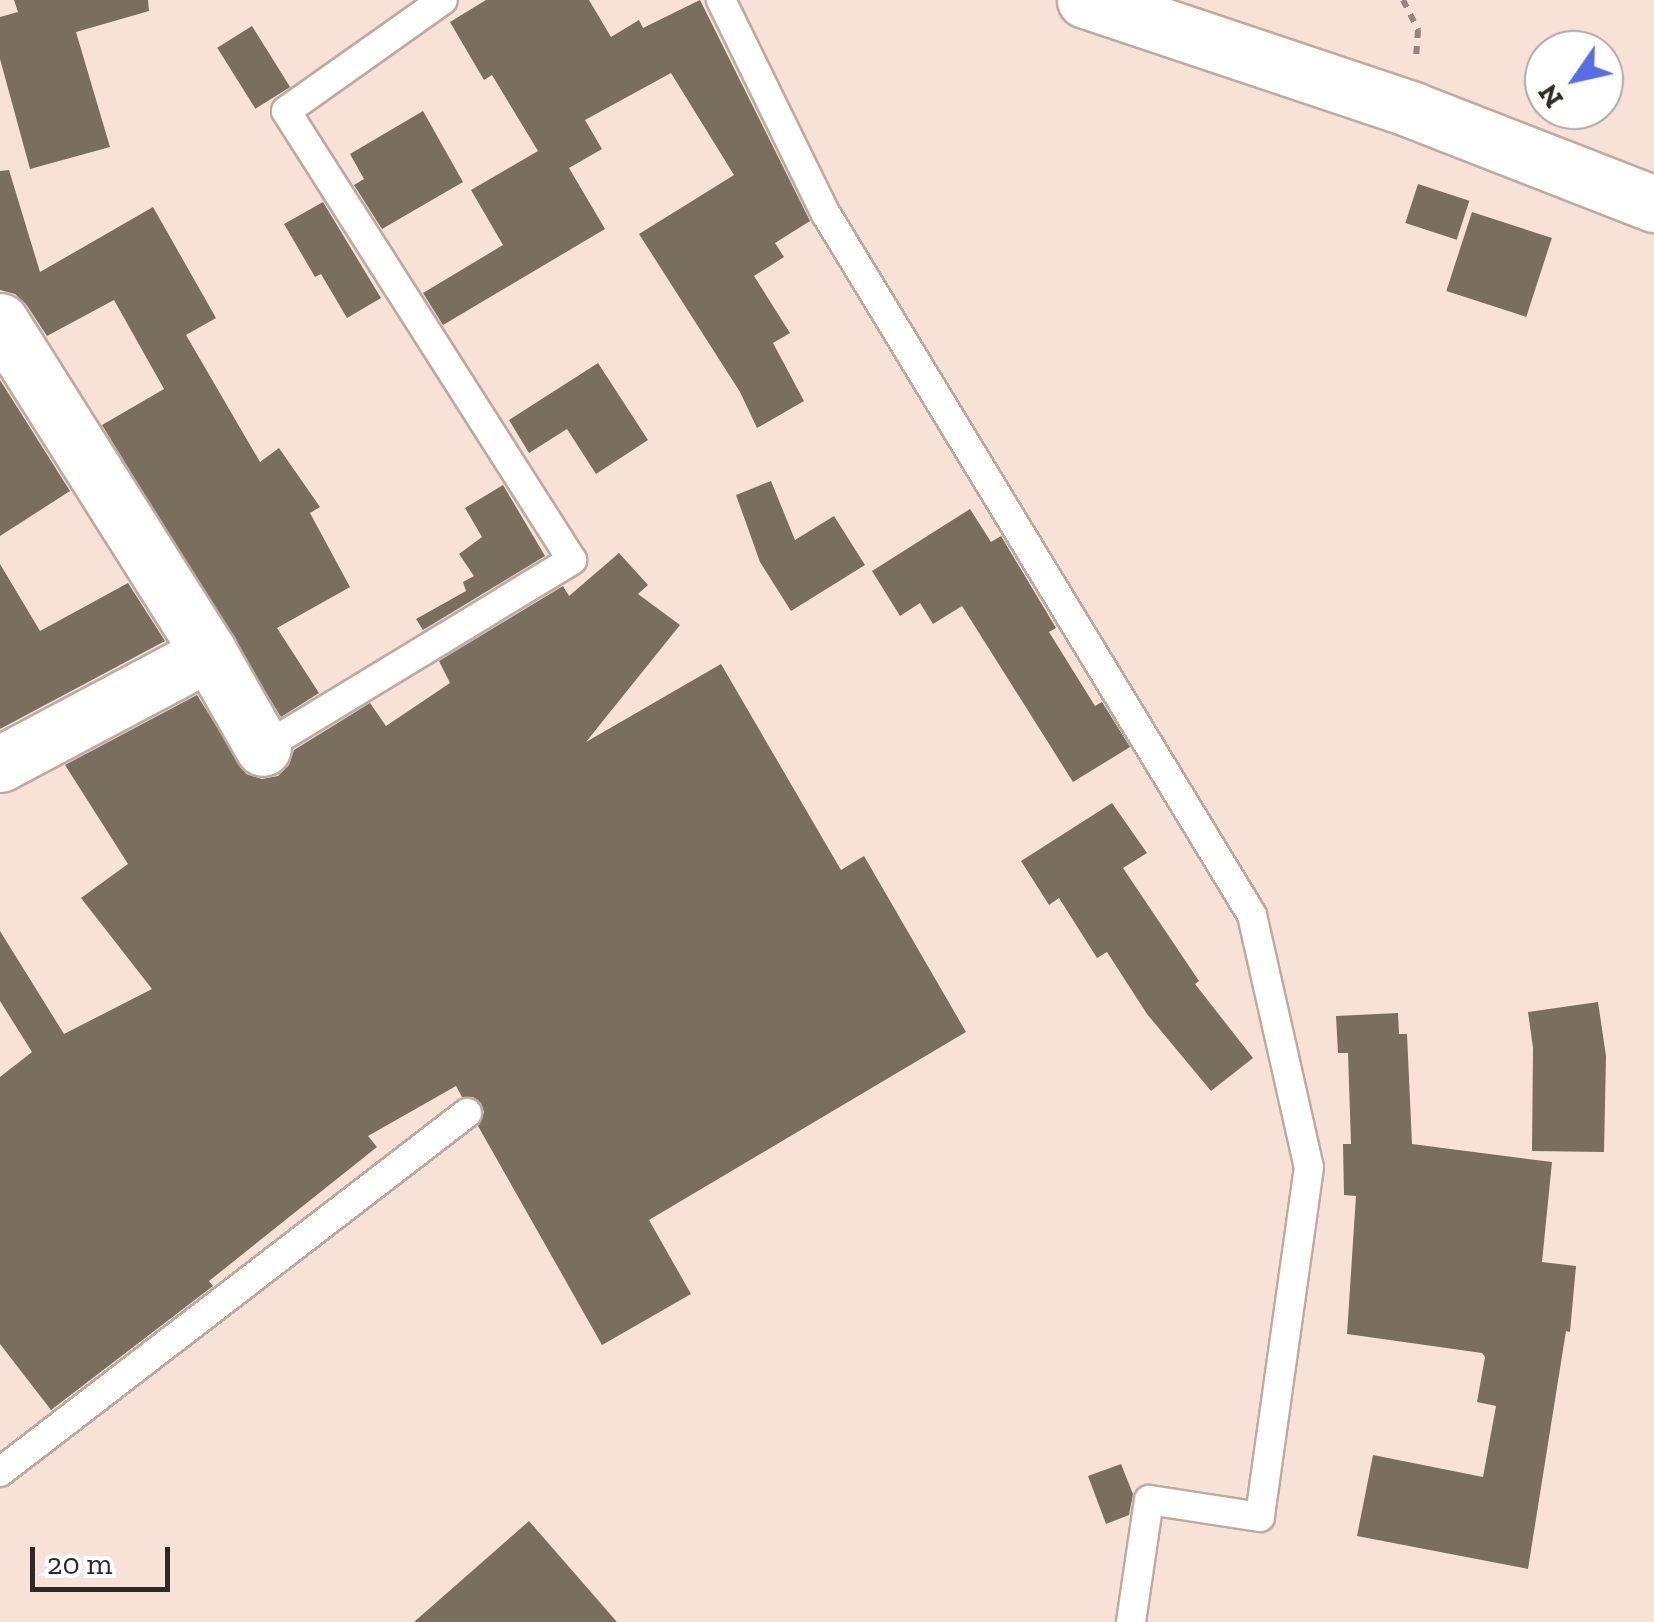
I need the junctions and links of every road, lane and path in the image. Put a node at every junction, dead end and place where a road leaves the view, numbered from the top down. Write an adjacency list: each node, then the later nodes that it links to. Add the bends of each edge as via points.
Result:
1 (443, 0): 7 (lane, via 286,111 572,560)
2 (721, 0): 11 (lane, via 826,214 1252,916 1310,1167 1260,1517 1149,1500)
3 (1086, 0): 4 (street, via 1414,110)
4 (1654, 204)
5 (0, 321): 6 (street)
6 (210, 653): 7 (street); 8 (street)
7 (262, 748)
8 (0, 764)
9 (467, 1113): 10 (lane)
10 (0, 1472)
11 (1131, 1622)

